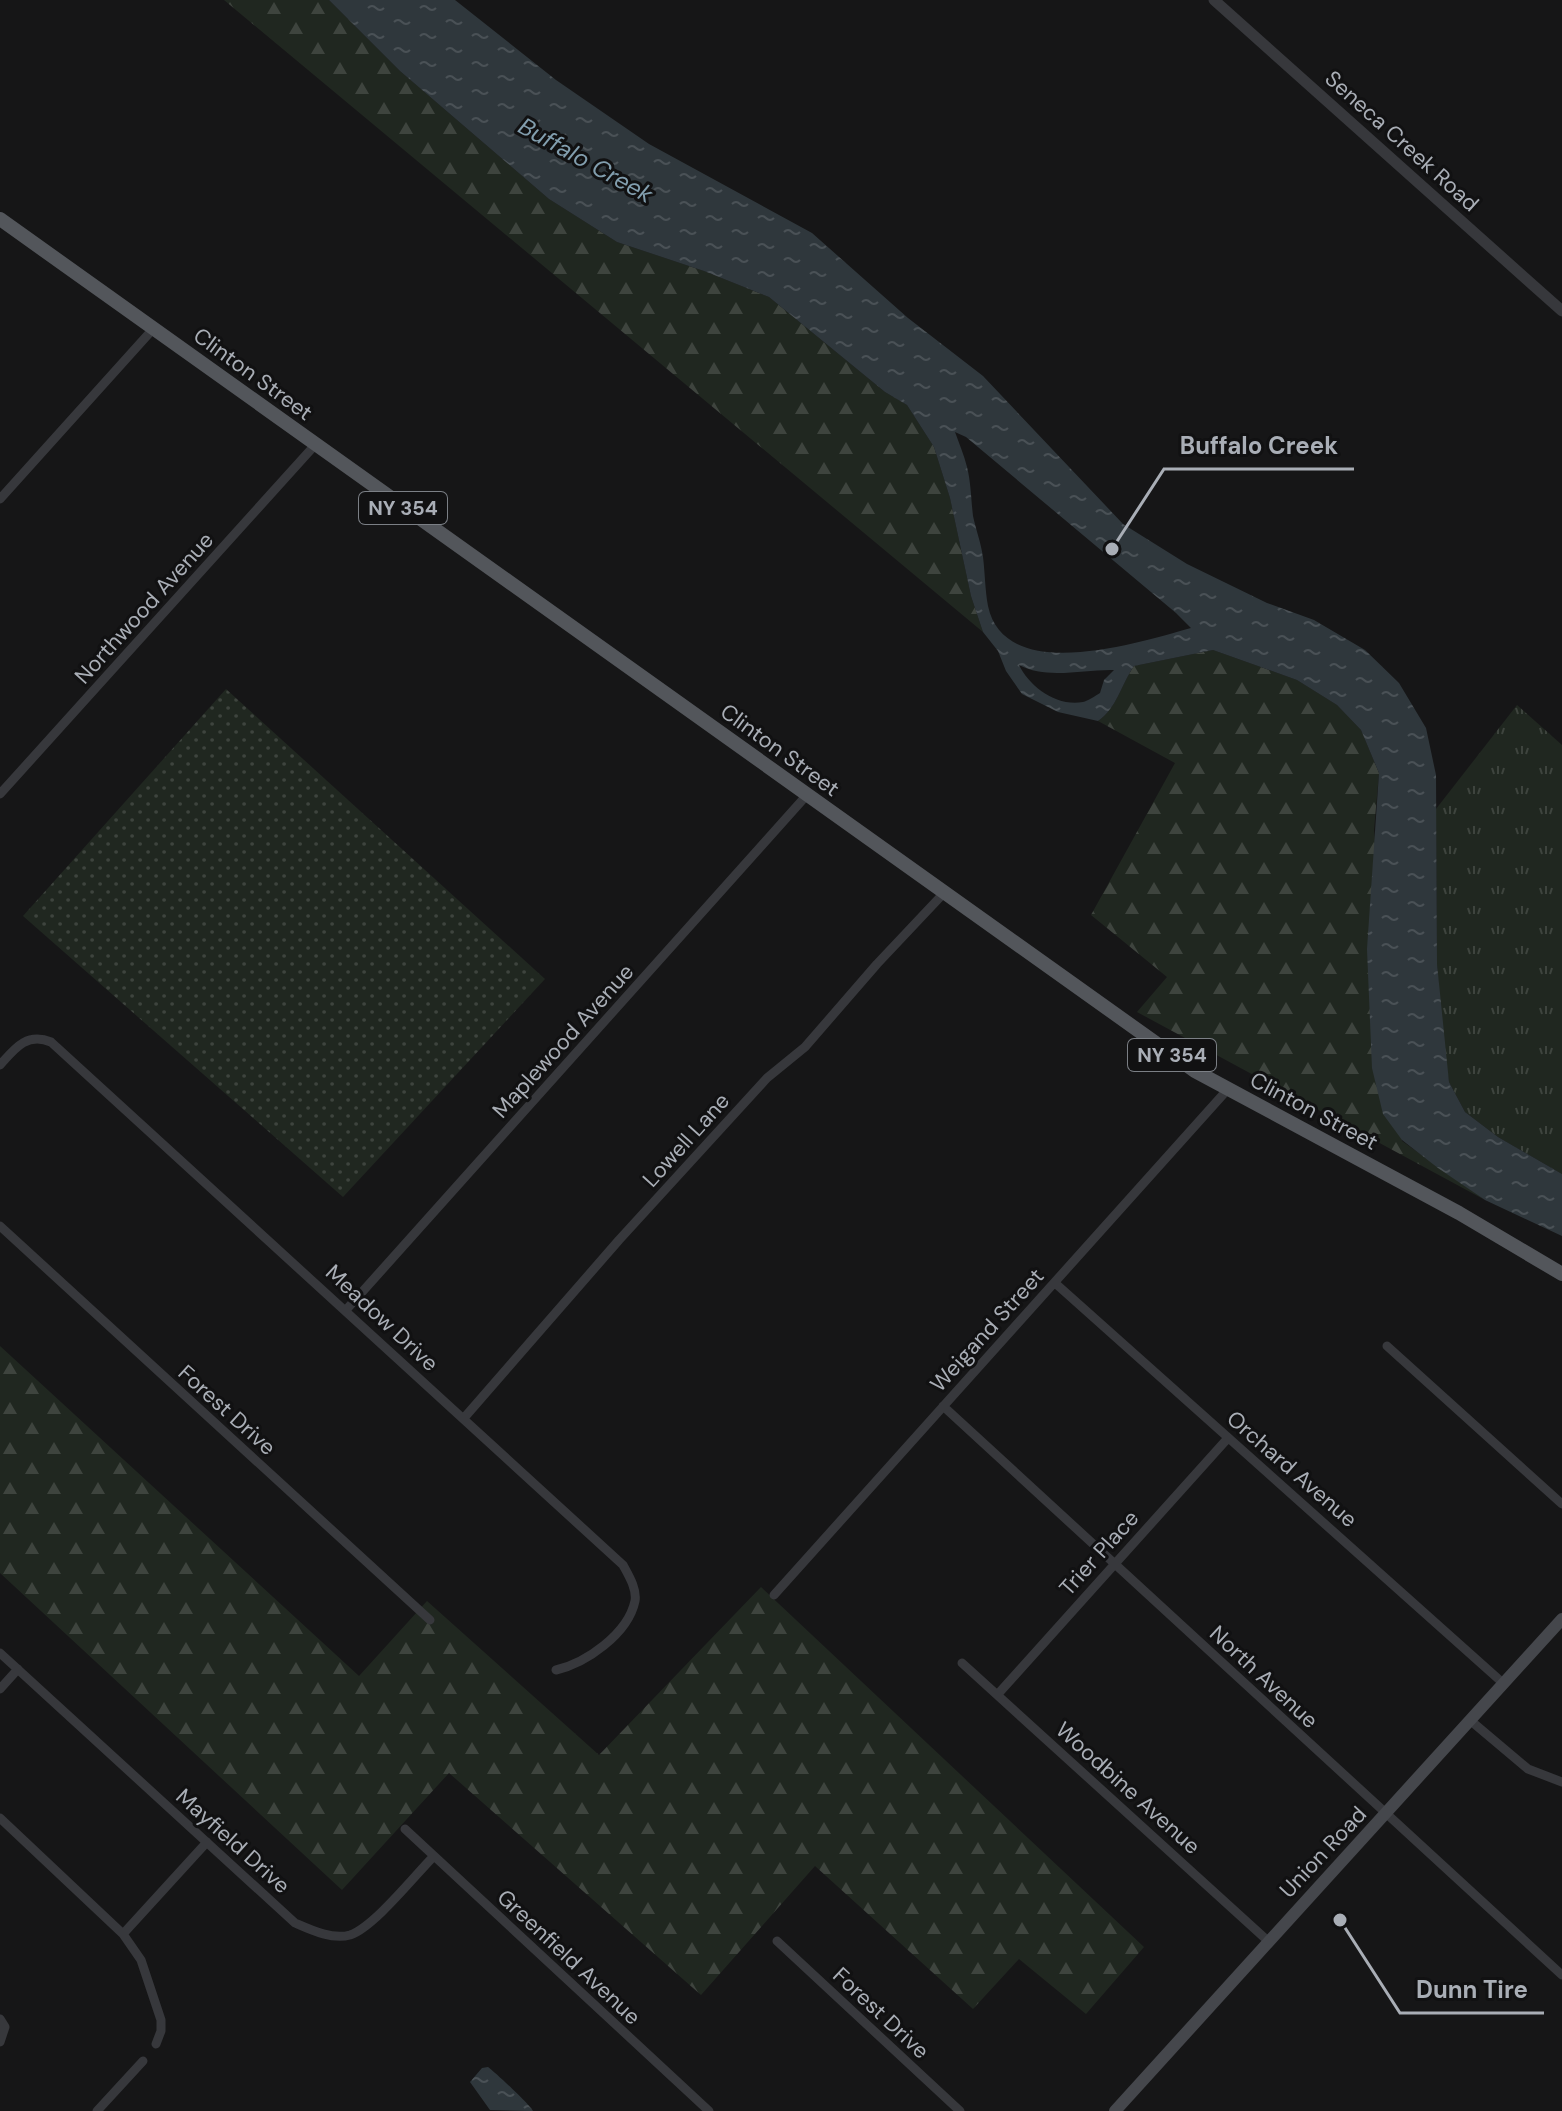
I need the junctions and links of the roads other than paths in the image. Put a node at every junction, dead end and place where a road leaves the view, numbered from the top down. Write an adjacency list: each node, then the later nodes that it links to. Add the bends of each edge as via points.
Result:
1 (1214, 0): 3 (street, Seneca Creek Road)
2 (0, 219): 4 (main road, Clinton Street / NY 354)
3 (1562, 311)
4 (153, 329): 5 (main road, Clinton Street / NY 354); 6 (street)
5 (315, 445): 7 (street, Northwood Avenue); 8 (main road, Clinton Street / NY 354)
6 (1, 496)
7 (0, 794)
8 (806, 796): 9 (main road, Clinton Street / NY 354); 15 (street, Maplewood Avenue)
9 (943, 894): 11 (main road, Clinton Street / NY 354); 18 (street, Lowell Lane, via 805,1047 767,1078)
10 (0, 1065): 15 (street, Meadow Drive, via 27,1040 51,1042)
11 (1228, 1089): 13 (main road, Clinton Street / NY 354); 14 (street, Weigand Street)
12 (0, 1226): 24 (street, Forest Drive)
13 (1562, 1274)
14 (1055, 1283): 17 (street, Weigand Street); 19 (street, Orchard Avenue)
15 (346, 1310): 18 (street, Meadow Drive)
16 (1387, 1346): 20 (street)
17 (943, 1406): 21 (street, North Avenue); 22 (street, Weigand Street)
18 (464, 1418): 28 (street, Meadow Drive, via 623,1565 632,1580 635,1600 605,1645 576,1665)
19 (1228, 1438): 21 (street, Trier Place); 29 (street, Orchard Avenue)
20 (1562, 1504)
21 (1114, 1563): 31 (street, Trier Place); 34 (street, North Avenue)
22 (774, 1595)
23 (1562, 1619): 29 (main road, Union Road)
24 (430, 1620)
25 (0, 1653): 27 (street, Mayfield Drive)
26 (962, 1663): 31 (street, Woodbine Avenue)
27 (18, 1669): 30 (street); 37 (street, Mayfield Drive)
28 (556, 1670)
29 (1504, 1684): 32 (main road, Union Road)
30 (0, 1689)
31 (998, 1694): 41 (street, Woodbine Avenue)
32 (1471, 1721): 33 (street, via 1528,1769); 34 (main road, Union Road)
33 (1562, 1782)
34 (1386, 1813): 41 (main road, Union Road); 42 (street, North Avenue)
35 (0, 1818): 39 (street)
36 (405, 1829): 38 (street, Greenfield Avenue)
37 (207, 1842): 38 (street, Mayfield Drive, via 295,1923 336,1936 365,1927); 39 (street)
38 (434, 1856): 48 (street, Greenfield Avenue)
39 (123, 1934): 45 (street, via 152,1988 161,2020)
40 (777, 1941): 49 (street, Forest Drive)
41 (1268, 1941): 50 (main road, Union Road)
42 (1562, 1975)
43 (0, 2019): 44 (street, via 5,2027)
44 (0, 2042)
45 (156, 2044)
46 (143, 2061): 47 (street)
47 (97, 2111)
48 (709, 2111)
49 (960, 2111)
50 (1115, 2111)

